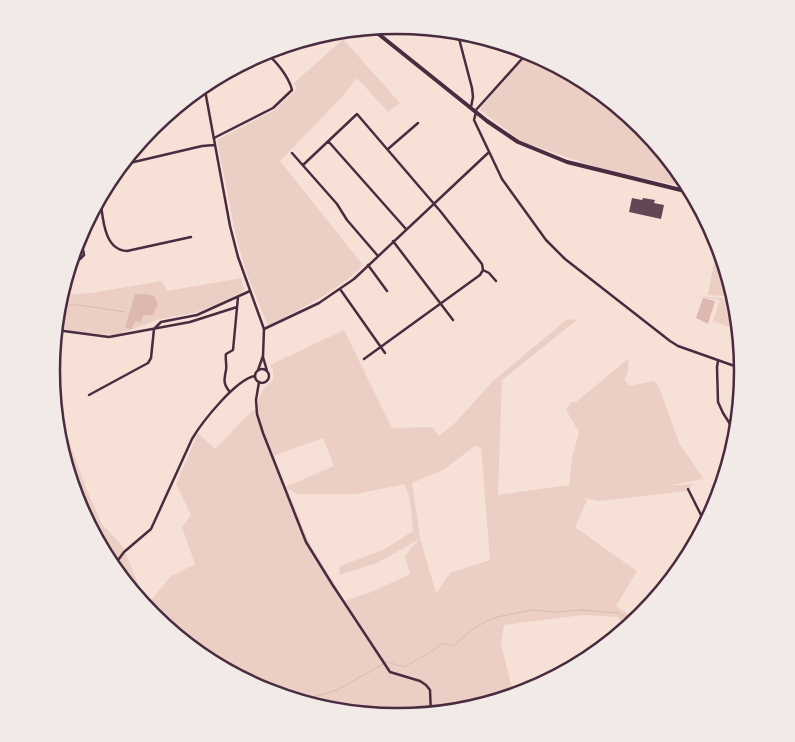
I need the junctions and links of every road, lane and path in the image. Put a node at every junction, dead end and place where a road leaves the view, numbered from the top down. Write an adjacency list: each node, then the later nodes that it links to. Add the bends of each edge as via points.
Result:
1 (378, 34): 6 (main road)
2 (459, 39): 6 (street, via 472,88)
3 (271, 58): 9 (street, via 291,83 292,90 273,108)
4 (523, 58): 7 (street)
5 (206, 94): 9 (street)
6 (470, 108): 7 (main road)
7 (476, 112): 14 (street, via 474,120); 17 (main road, via 502,133 535,150 567,162)
8 (418, 123): 12 (street)
9 (214, 138): 11 (street)
10 (328, 141): 12 (street, via 357,114); 16 (street); 20 (street)
11 (215, 145): 15 (street); 30 (street, via 230,226)
12 (388, 149): 18 (street)
13 (292, 153): 16 (street)
14 (488, 153): 18 (street); 43 (street, via 509,190 546,240 565,259 670,341)
15 (133, 162)
16 (303, 165): 24 (street)
17 (682, 190)
18 (434, 204): 20 (street); 27 (street, via 482,264)
19 (102, 208): 21 (street, via 108,240 120,251)
20 (406, 229): 22 (street)
21 (191, 237)
22 (393, 241): 24 (street); 33 (street)
23 (83, 250): 25 (street, via 84,255)
24 (378, 256): 26 (street)
25 (79, 260)
26 (368, 265): 29 (street); 31 (street)
27 (483, 270): 28 (street); 33 (street, via 480,276)
28 (496, 282)
29 (340, 288): 37 (street); 39 (street)
30 (250, 291): 32 (street); 37 (street)
31 (387, 291)
32 (238, 297): 34 (street); 36 (street, via 197,314 161,322)
33 (442, 304): 35 (street); 39 (street)
34 (237, 307): 36 (street, via 196,321); 49 (street, via 233,350 226,354 223,380)
35 (453, 320)
36 (154, 329): 38 (street, via 109,337); 50 (street, via 148,363)
37 (264, 330): 41 (street)
38 (63, 331)
39 (380, 347): 40 (street); 42 (street)
40 (385, 353)
41 (263, 356): 45 (street); 46 (street)
42 (364, 359)
43 (718, 361): 44 (street); 51 (street, via 718,402)
44 (735, 366)
45 (258, 370): 46 (street); 47 (street)
46 (267, 371): 48 (street, via 267,380)
47 (255, 376): 48 (street); 49 (street)
48 (259, 382): 55 (street, via 256,405 259,421 306,542 390,672 426,685 430,690)
49 (230, 392): 54 (street, via 192,439 151,529)
50 (89, 395)
51 (730, 424)
52 (688, 489): 53 (street)
53 (702, 516)
54 (118, 560)
55 (431, 707)

